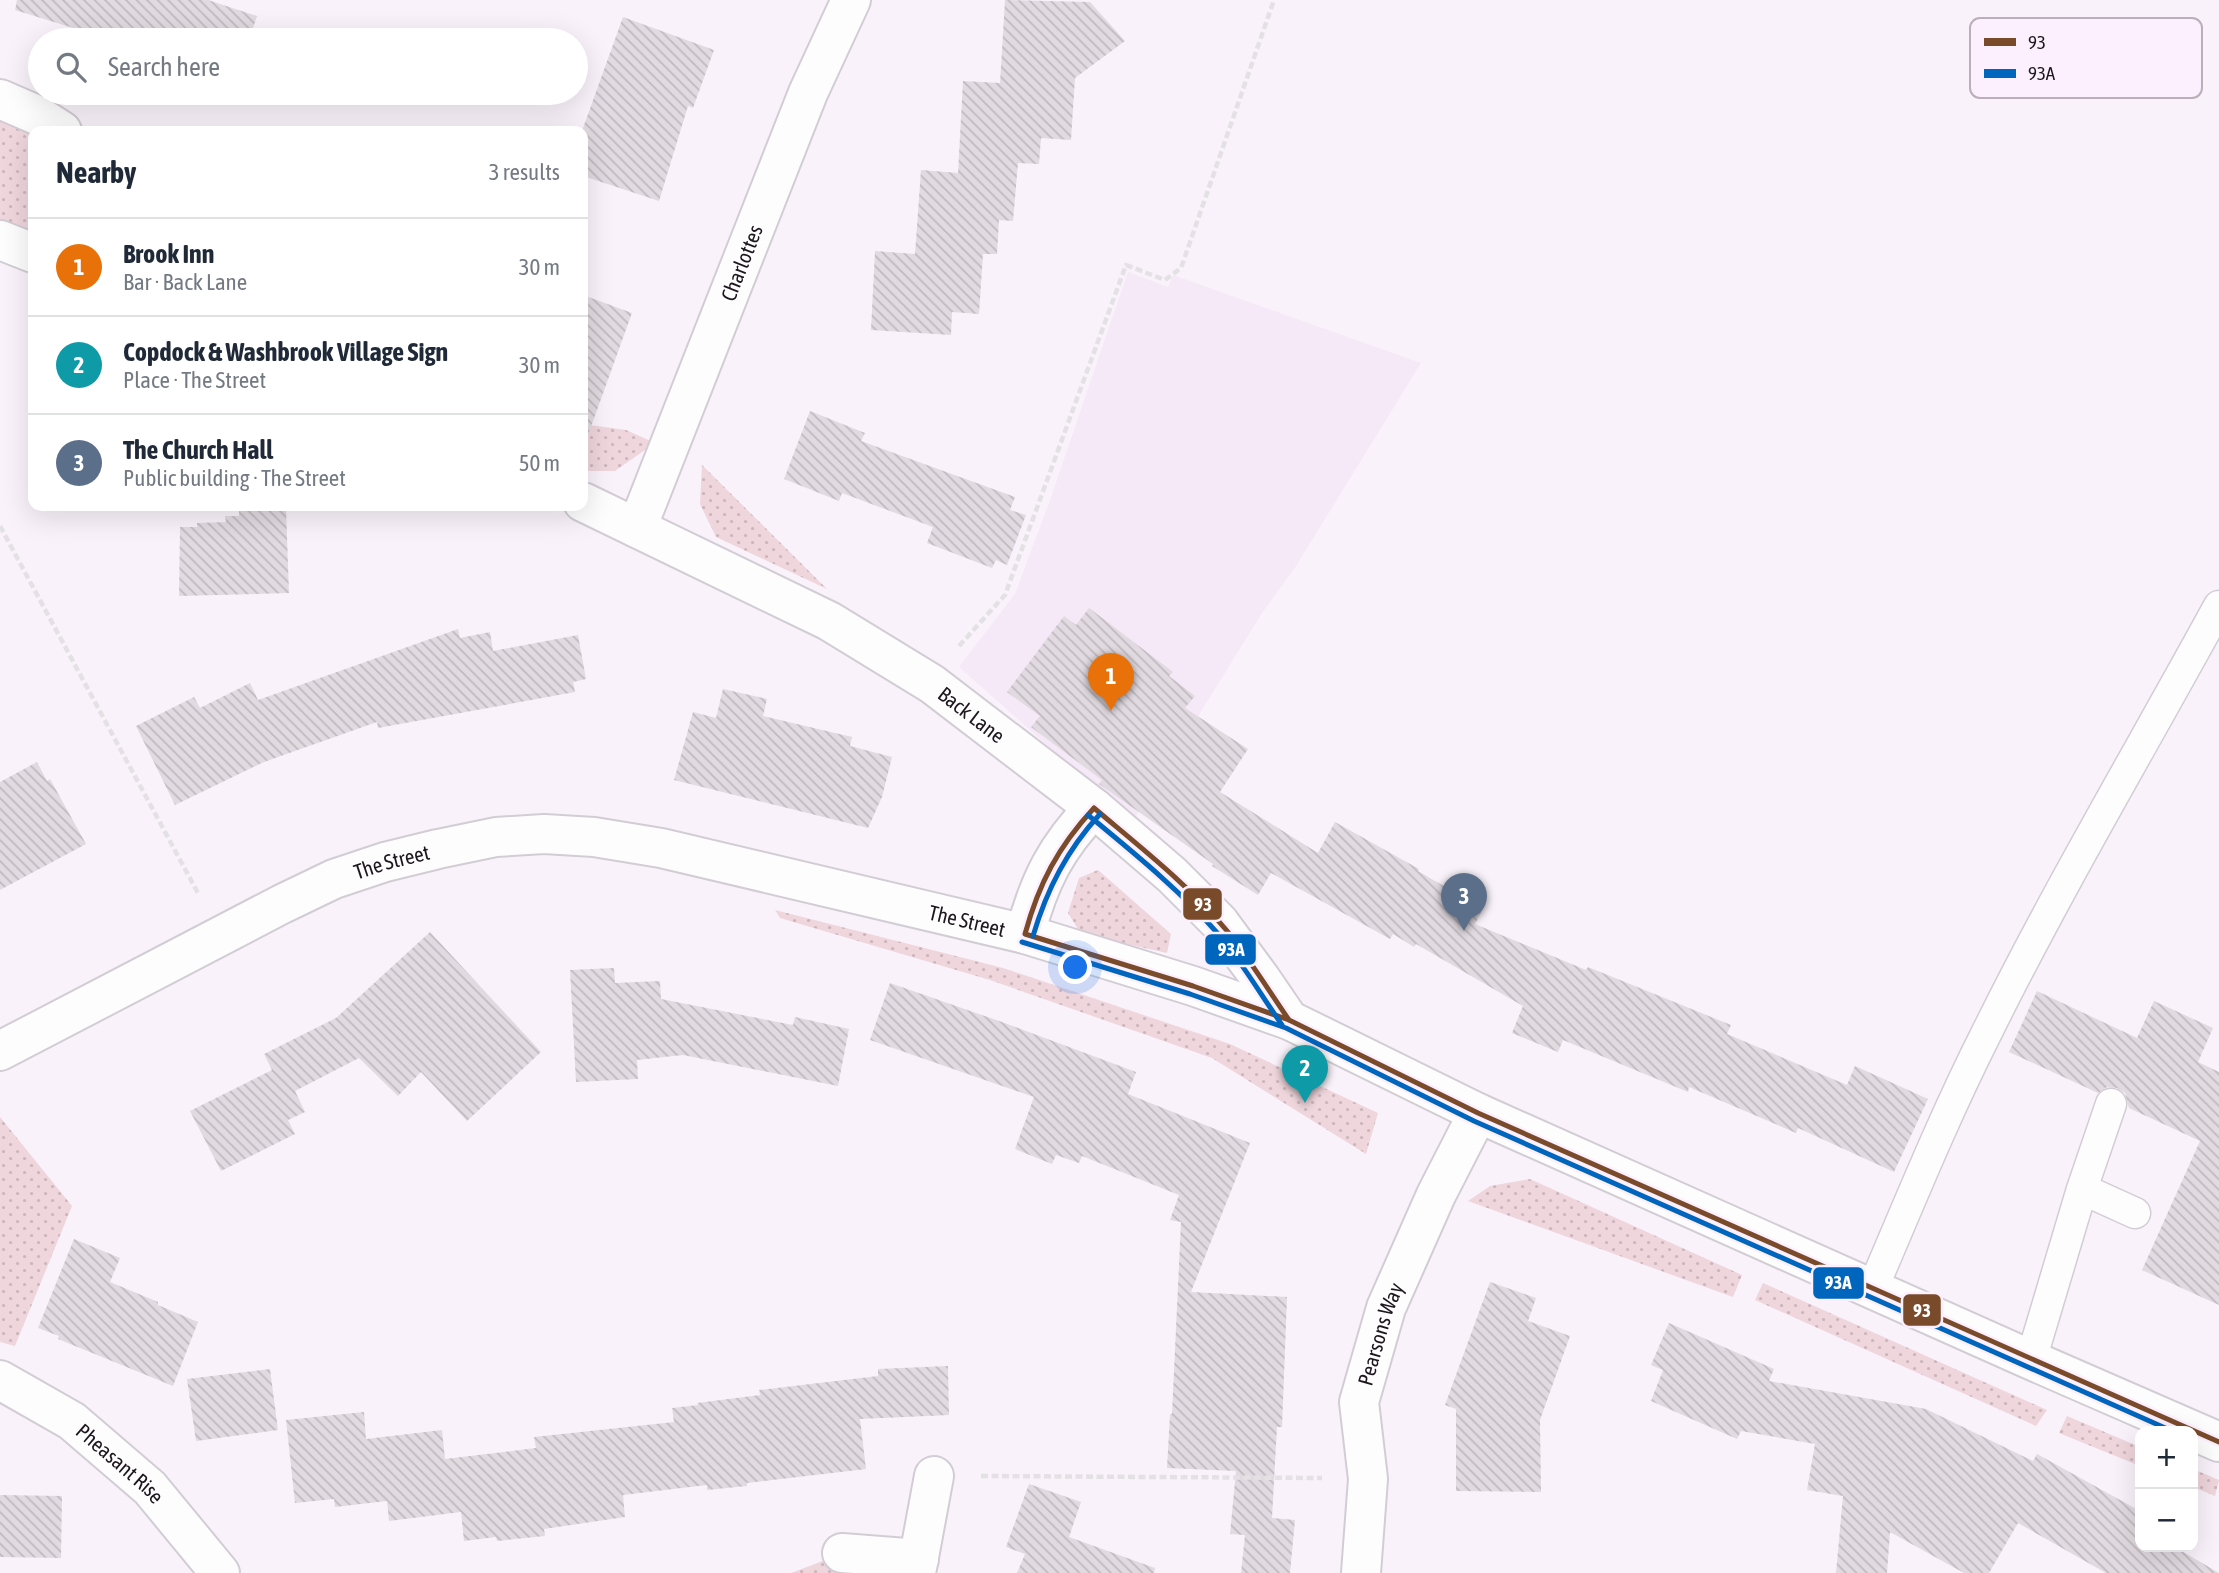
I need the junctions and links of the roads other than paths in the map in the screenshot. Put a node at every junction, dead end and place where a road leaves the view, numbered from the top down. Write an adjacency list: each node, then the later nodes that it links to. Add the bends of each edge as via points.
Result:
1 (851, 0): 7 (street, Charlottes, via 808,93)
2 (0, 99): 3 (street)
3 (54, 126)
4 (0, 240): 5 (street)
5 (28, 251)
6 (588, 504): 7 (street, Back Lane)
7 (637, 528): 9 (street, Back Lane, via 830,621 932,684)
8 (2219, 606): 17 (lane, via 1991,1023 1938,1133)
9 (1094, 808): 10 (street, via 1073,829 1048,867); 11 (street, Back Lane, via 1219,922)
10 (1025, 933): 11 (street, The Street); 12 (street, The Street, via 594,836 496,837 385,862 334,879)
11 (1289, 1020): 14 (street, The Street)
12 (0, 1051)
13 (2111, 1104): 15 (lane)
14 (1478, 1113): 17 (street, The Street); 25 (street, Pearsons Way, via 1386,1308 1359,1402 1368,1479)
15 (2082, 1189): 16 (lane); 18 (lane)
16 (2135, 1213)
17 (1872, 1290): 18 (street, The Street)
18 (2031, 1360): 20 (street, The Street)
19 (0, 1380): 24 (street, Pheasant Rise, via 72,1421 150,1488)
20 (2219, 1442)
21 (934, 1476): 23 (street)
22 (842, 1553): 23 (street)
23 (917, 1566)
24 (220, 1573)
25 (1361, 1573)

